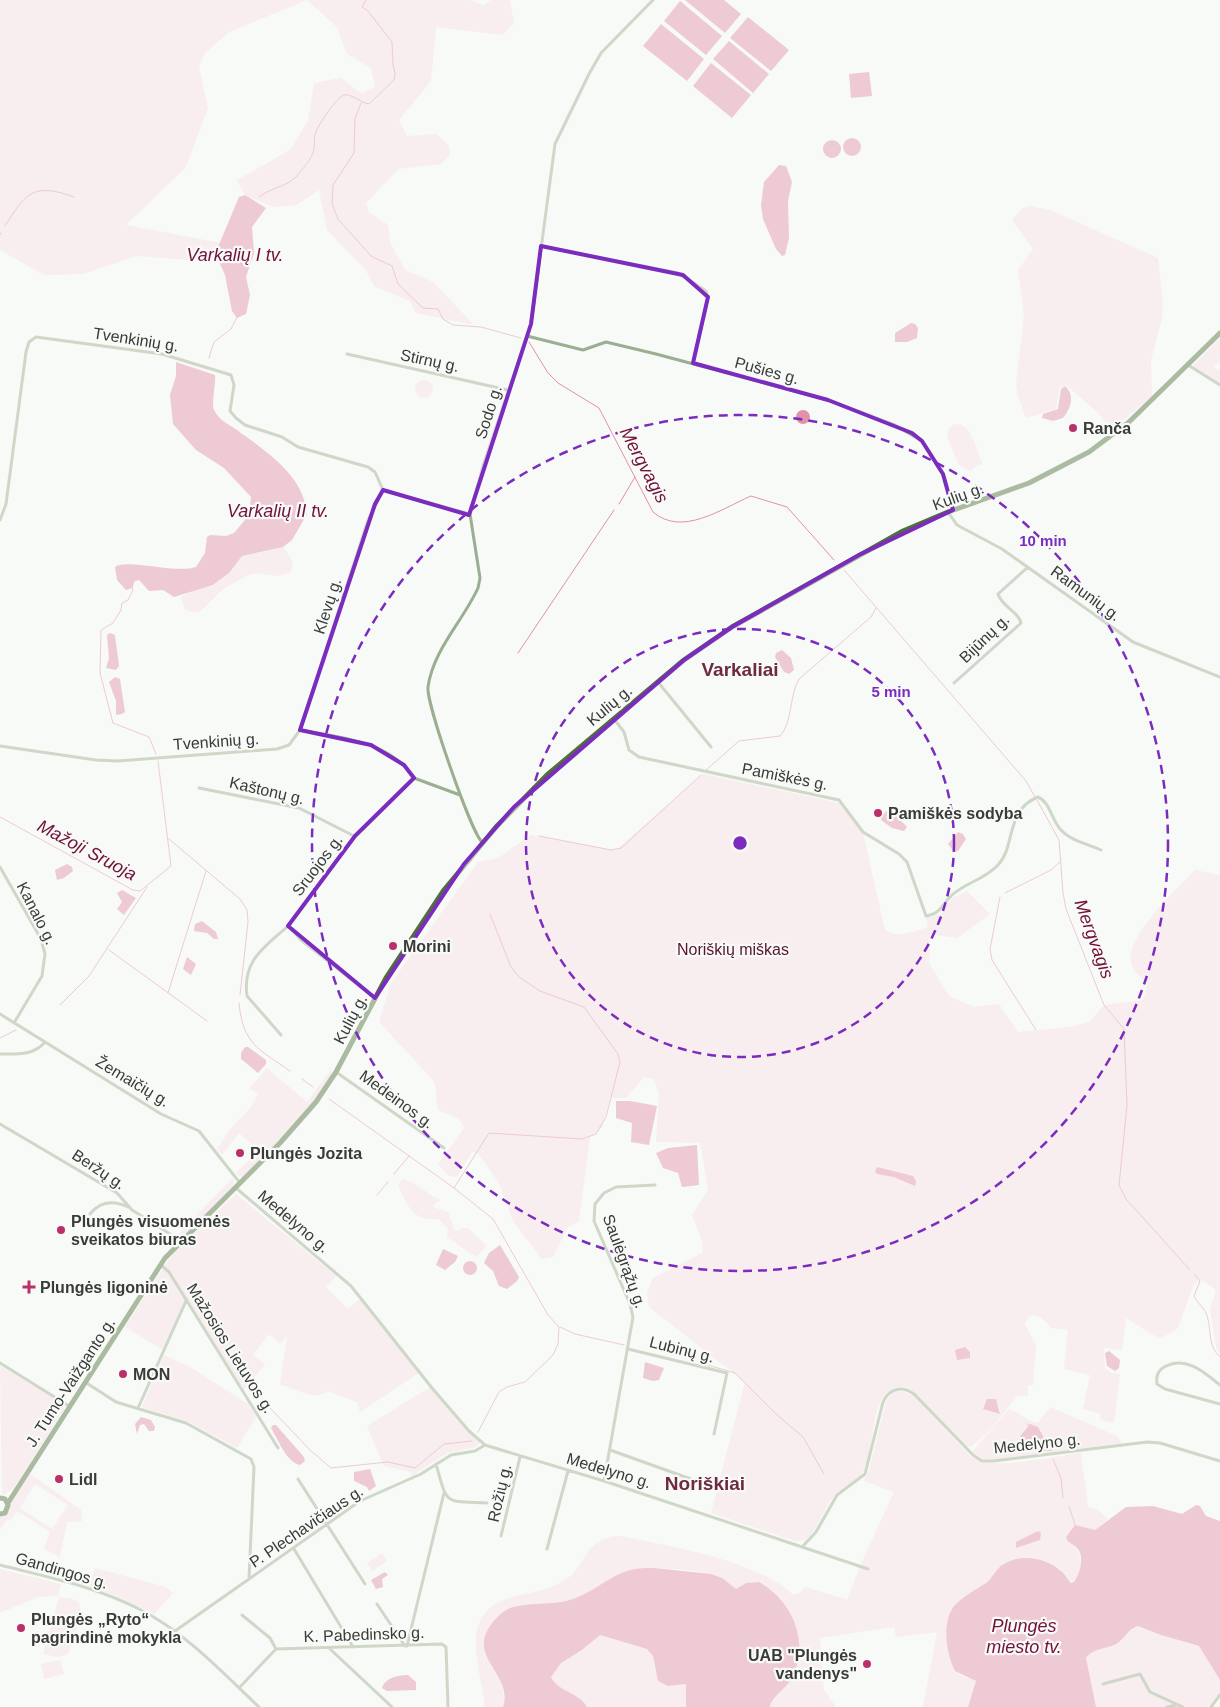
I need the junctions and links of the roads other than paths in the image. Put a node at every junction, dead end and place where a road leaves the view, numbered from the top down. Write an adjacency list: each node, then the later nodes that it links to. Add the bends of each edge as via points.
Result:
1 (653, 0): 2 (street, Sodo g., via 601,53 556,144)
2 (541, 246): 4 (street, Sodo g.); 6 (street, via 678,273 706,291 708,296)
3 (1220, 333): 7 (main road, Kulių g.)
4 (527, 336): 6 (street, Pušies g., via 583,350 606,342); 9 (street, Sodo g.)
5 (347, 354): 9 (street, Stirnų g.)
6 (693, 363): 11 (street, Pušies g., via 835,402 912,433 922,441 943,474)
7 (1188, 365): 8 (street); 11 (main road, Kulių g., via 1127,424 1083,455 1029,483)
8 (1220, 385)
9 (508, 390): 12 (street, Sodo g.)
10 (383, 490): 12 (street); 13 (street, Tvenkinių g., via 375,472 368,467 298,447 236,418 230,411 234,385 231,375 162,354 36,338 29,342 26,352 6,504); 19 (street, Klevų g., via 368,520)
11 (950, 511): 14 (street, Ramunių g., via 957,525); 16 (main road, Kulių g., via 896,535 750,616)
12 (470, 514): 24 (street, Sodo g., via 480,578 478,588 442,650 428,687 434,716)
13 (0, 520)
14 (1028, 567): 15 (street, Ramunių g., via 1133,642); 17 (street, Bijūnų g., via 998,594 1020,623)
15 (1220, 677)
16 (658, 681): 18 (main road, Kulių g.); 21 (street)
17 (954, 683)
18 (613, 718): 26 (main road, Kulių g., via 547,775); 27 (street, Pamiškės g., via 624,732 629,750 639,757 839,800 863,832 907,862 926,916 938,913 956,892 978,881 999,864 1007,850 1014,820 1031,800 1038,797 1060,830)
19 (300, 730): 20 (street, Tvenkinių g., via 289,745 277,749 118,760 96,760); 22 (street, via 372,745 404,765)
20 (0, 746)
21 (711, 747)
22 (414, 778): 24 (street); 25 (street, Sruojos g.)
23 (198, 788): 25 (street, Kaštonų g., via 299,808)
24 (461, 795): 26 (street, Sodo g.)
25 (354, 836): 29 (street, Sruojos g.)
26 (482, 842): 30 (main road, Kulių g., via 426,916)
27 (1101, 850)
28 (0, 867): 32 (street, Kanalo g., via 41,939 45,954 42,976)
29 (288, 926): 30 (street); 33 (street, Sruojos g., via 249,965 246,988 247,996)
30 (375, 998): 36 (main road, Kulių g.)
31 (0, 1014): 32 (street, Žemaičių g.)
32 (14, 1023): 34 (street, Žemaičių g.)
33 (281, 1035)
34 (45, 1042): 35 (street, via 37,1050 27,1053); 39 (street, Žemaičių g., via 160,1114 199,1131)
35 (0, 1054)
36 (336, 1072): 38 (street, Medeinos g.); 39 (main road, Kulių g., via 298,1123)
37 (0, 1124): 42 (street, Beržų g., via 117,1193)
38 (444, 1148)
39 (240, 1183): 41 (main road, Kulių g.)
40 (655, 1185): 47 (street, Saulėgrąžų g., via 616,1186 595,1204 594,1220 633,1317)
41 (236, 1188): 44 (main road, Kulių g.); 55 (street, Medelyno g., via 352,1286 432,1388 469,1431)
42 (129, 1207): 43 (street, via 106,1203 97,1205); 44 (street, Beržų g.)
43 (90, 1214)
44 (179, 1242): 45 (main road, Kulių g.)
45 (160, 1265): 46 (street, Mažosios Lietuvos g., via 169,1272); 49 (main road, J. Tumo-Vaižganto g.)
46 (186, 1301): 53 (street); 56 (street, Mažosios Lietuvos g.)
47 (628, 1348): 54 (street, Lubinų g., via 727,1373); 57 (street, Saulėgrąžų g.)
48 (0, 1362): 52 (street)
49 (85, 1382): 52 (main road, J. Tumo-Vaižganto g.); 53 (street, via 116,1402)
50 (1220, 1385): 51 (street, via 1194,1366 1180,1363 1160,1369 1156,1379 1157,1384 1165,1389)
51 (1220, 1404)
52 (69, 1406): 66 (main road, J. Tumo-Vaižganto g., via 16,1488)
53 (138, 1408): 76 (street, via 186,1423 253,1462)
54 (714, 1434)
55 (485, 1444): 58 (street, Medelyno g.); 60 (street, P. Plechavičiaus g., via 475,1451 450,1455)
56 (278, 1448)
57 (610, 1450): 63 (street, Saulėgrąžų g.); 64 (street)
58 (520, 1457): 61 (street, Medelyno g.); 70 (street, Rožių g.)
59 (1220, 1460): 71 (street, Medelyno g., via 1147,1442 982,1460 969,1452 916,1395 894,1390 883,1402 865,1474 837,1495 816,1532)
60 (436, 1464): 65 (street); 69 (street, P. Plechavičiaus g., via 360,1501)
61 (568, 1471): 63 (street, Medelyno g.); 72 (street)
62 (298, 1479): 69 (street)
63 (604, 1481): 71 (street, Medelyno g.)
64 (702, 1483)
65 (444, 1493): 67 (street, via 455,1501); 81 (street)
66 (4, 1500): 68 (main road, J. Tumo-Vaižganto g., via 7,1510)
67 (487, 1503)
68 (0, 1514)
69 (326, 1525): 73 (street, P. Plechavičiaus g.); 77 (street)
70 (502, 1536)
71 (802, 1546): 75 (street)
72 (547, 1549)
73 (294, 1550): 76 (street, P. Plechavičiaus g.); 82 (street)
74 (0, 1565): 80 (street, Gandingos g., via 84,1586 141,1610)
75 (868, 1569)
76 (249, 1580): 80 (street, P. Plechavičiaus g.)
77 (365, 1584)
78 (377, 1604): 81 (street)
79 (242, 1615): 84 (street, via 270,1638)
80 (175, 1631): 86 (street, Gandingos g.)
81 (406, 1646): 82 (street, K. Pabedinsko g.); 91 (street, K. Pabedinsko g., via 444,1645)
82 (353, 1647): 83 (street, K. Pabedinsko g.)
83 (328, 1648): 84 (street, K. Pabedinsko g.); 90 (street)
84 (276, 1649): 86 (street)
85 (1103, 1684): 88 (street, via 1140,1674 1150,1692)
86 (239, 1688): 89 (street, Gandingos g.)
87 (1220, 1695): 94 (street)
88 (1177, 1704): 92 (street); 93 (street)
89 (258, 1707)
90 (392, 1707)
91 (448, 1707)
92 (1167, 1707)
93 (1183, 1707)
94 (1211, 1707)

